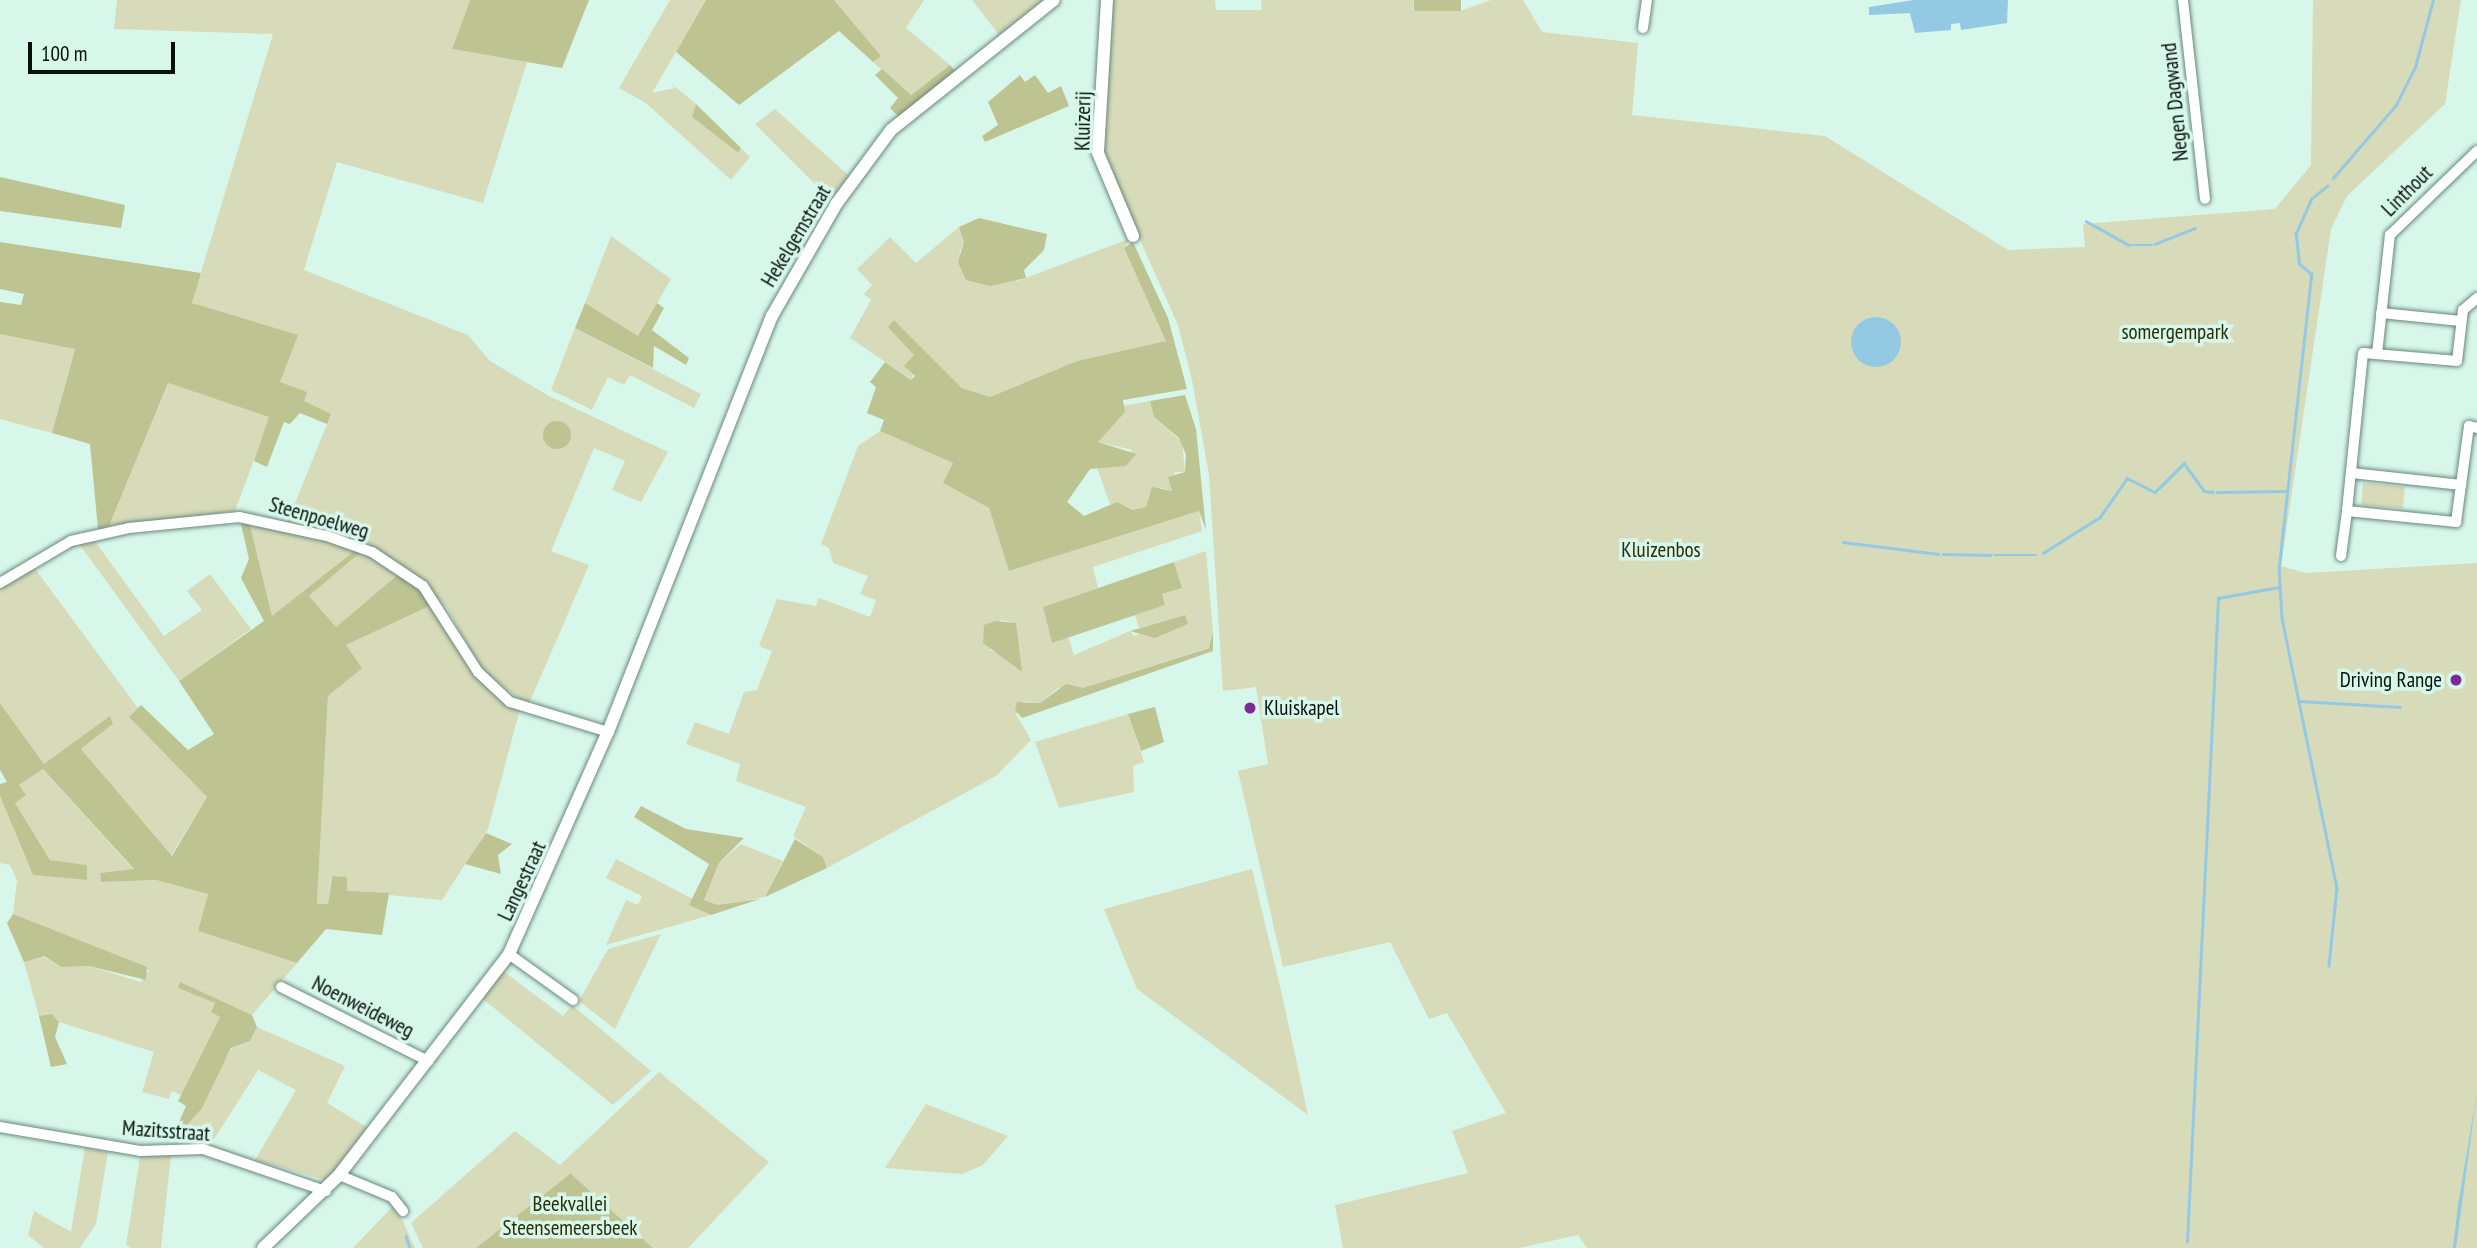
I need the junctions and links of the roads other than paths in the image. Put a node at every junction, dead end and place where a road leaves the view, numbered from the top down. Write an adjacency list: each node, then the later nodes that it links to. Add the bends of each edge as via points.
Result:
1 (1054, 0): 18 (street, Hekelgemstraat, via 891,130 837,203 772,316)
2 (1107, 0): 8 (street, Kluizerij, via 1098,153)
3 (1647, 0): 5 (street)
4 (2183, 0): 7 (street, Negen Dagwand)
5 (1643, 28)
6 (2477, 150): 10 (street, Linthout, via 2390,235)
7 (2205, 199)
8 (1133, 236)
9 (2477, 298): 11 (street)
10 (2381, 313): 11 (street); 12 (street, Linthout)
11 (2461, 321): 12 (street, via 2457,361)
12 (2377, 354): 14 (street, via 2363,353)
13 (2477, 428): 15 (street, via 2469,426)
14 (2352, 473): 15 (street); 16 (street)
15 (2461, 485): 16 (street, via 2456,522)
16 (2347, 511): 17 (street)
17 (2341, 556)
18 (676, 566): 20 (street, Langestraat)
19 (0, 583): 20 (street, Steenpoelweg, via 71,541 129,528 239,517 314,533 372,552 424,586 472,664 510,702)
20 (608, 732): 21 (street, Langestraat)
21 (509, 954): 23 (street); 24 (street, Langestraat)
22 (281, 987): 24 (street, Noenweideweg)
23 (573, 1000)
24 (428, 1061): 26 (street, Langestraat)
25 (0, 1127): 27 (street, Mazitsstraat, via 140,1151 206,1150)
26 (339, 1175): 27 (street, Langestraat); 28 (street, via 392,1197)
27 (326, 1191): 29 (street, Langestraat)
28 (403, 1211)
29 (263, 1248)

